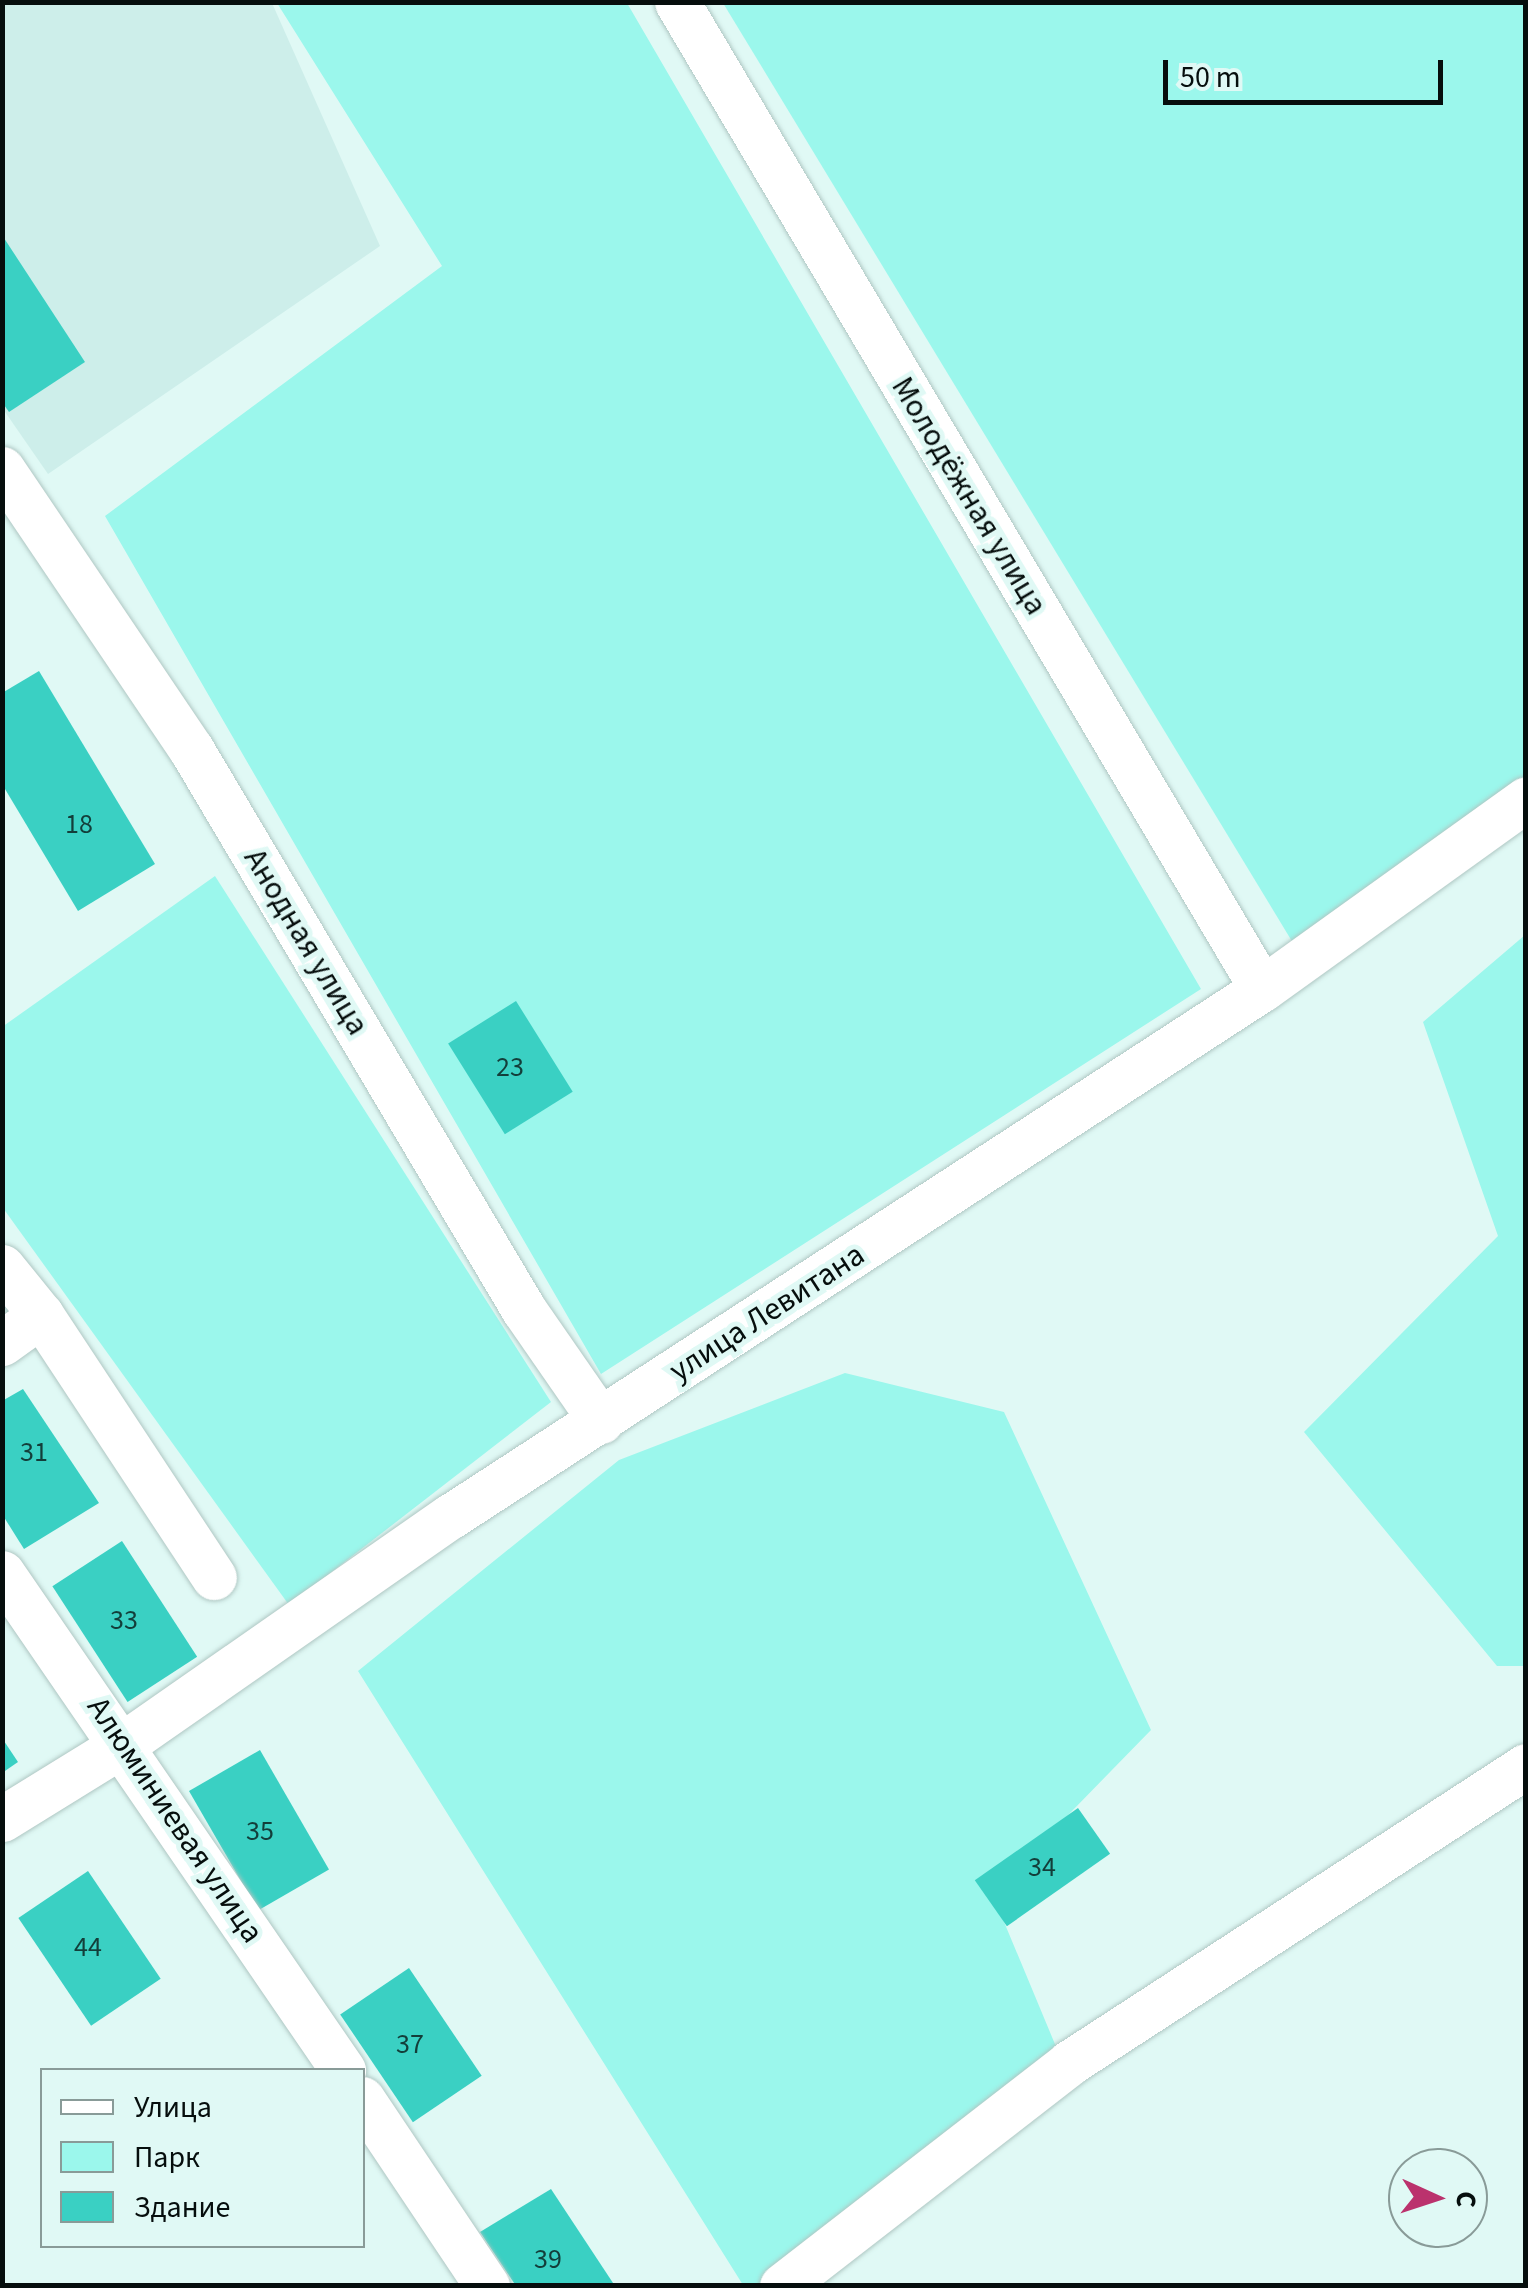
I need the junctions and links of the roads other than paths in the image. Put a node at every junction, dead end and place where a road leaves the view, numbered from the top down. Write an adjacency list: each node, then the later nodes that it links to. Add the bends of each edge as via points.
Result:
1 (677, 2): 4 (street, Молодёжная улица)
2 (2, 469): 8 (street, Анодная улица, via 192,750 524,1310)
3 (1526, 799): 4 (street, улица Левитана)
4 (1262, 989): 8 (street, улица Левитана)
5 (2, 1267): 6 (street)
6 (41, 1316): 7 (street); 10 (street)
7 (2, 1342)
8 (600, 1422): 11 (street, улица Левитана, via 451,1516)
9 (2, 1572): 11 (street, Алюминиевая улица)
10 (214, 1576)
11 (125, 1744): 13 (street, улица Левитана); 14 (street, Алюминиевая улица)
12 (1526, 1766): 17 (street, via 1069,2063)
13 (2, 1818)
14 (342, 2068)
15 (365, 2103): 16 (street)
16 (487, 2286)
17 (782, 2286)

